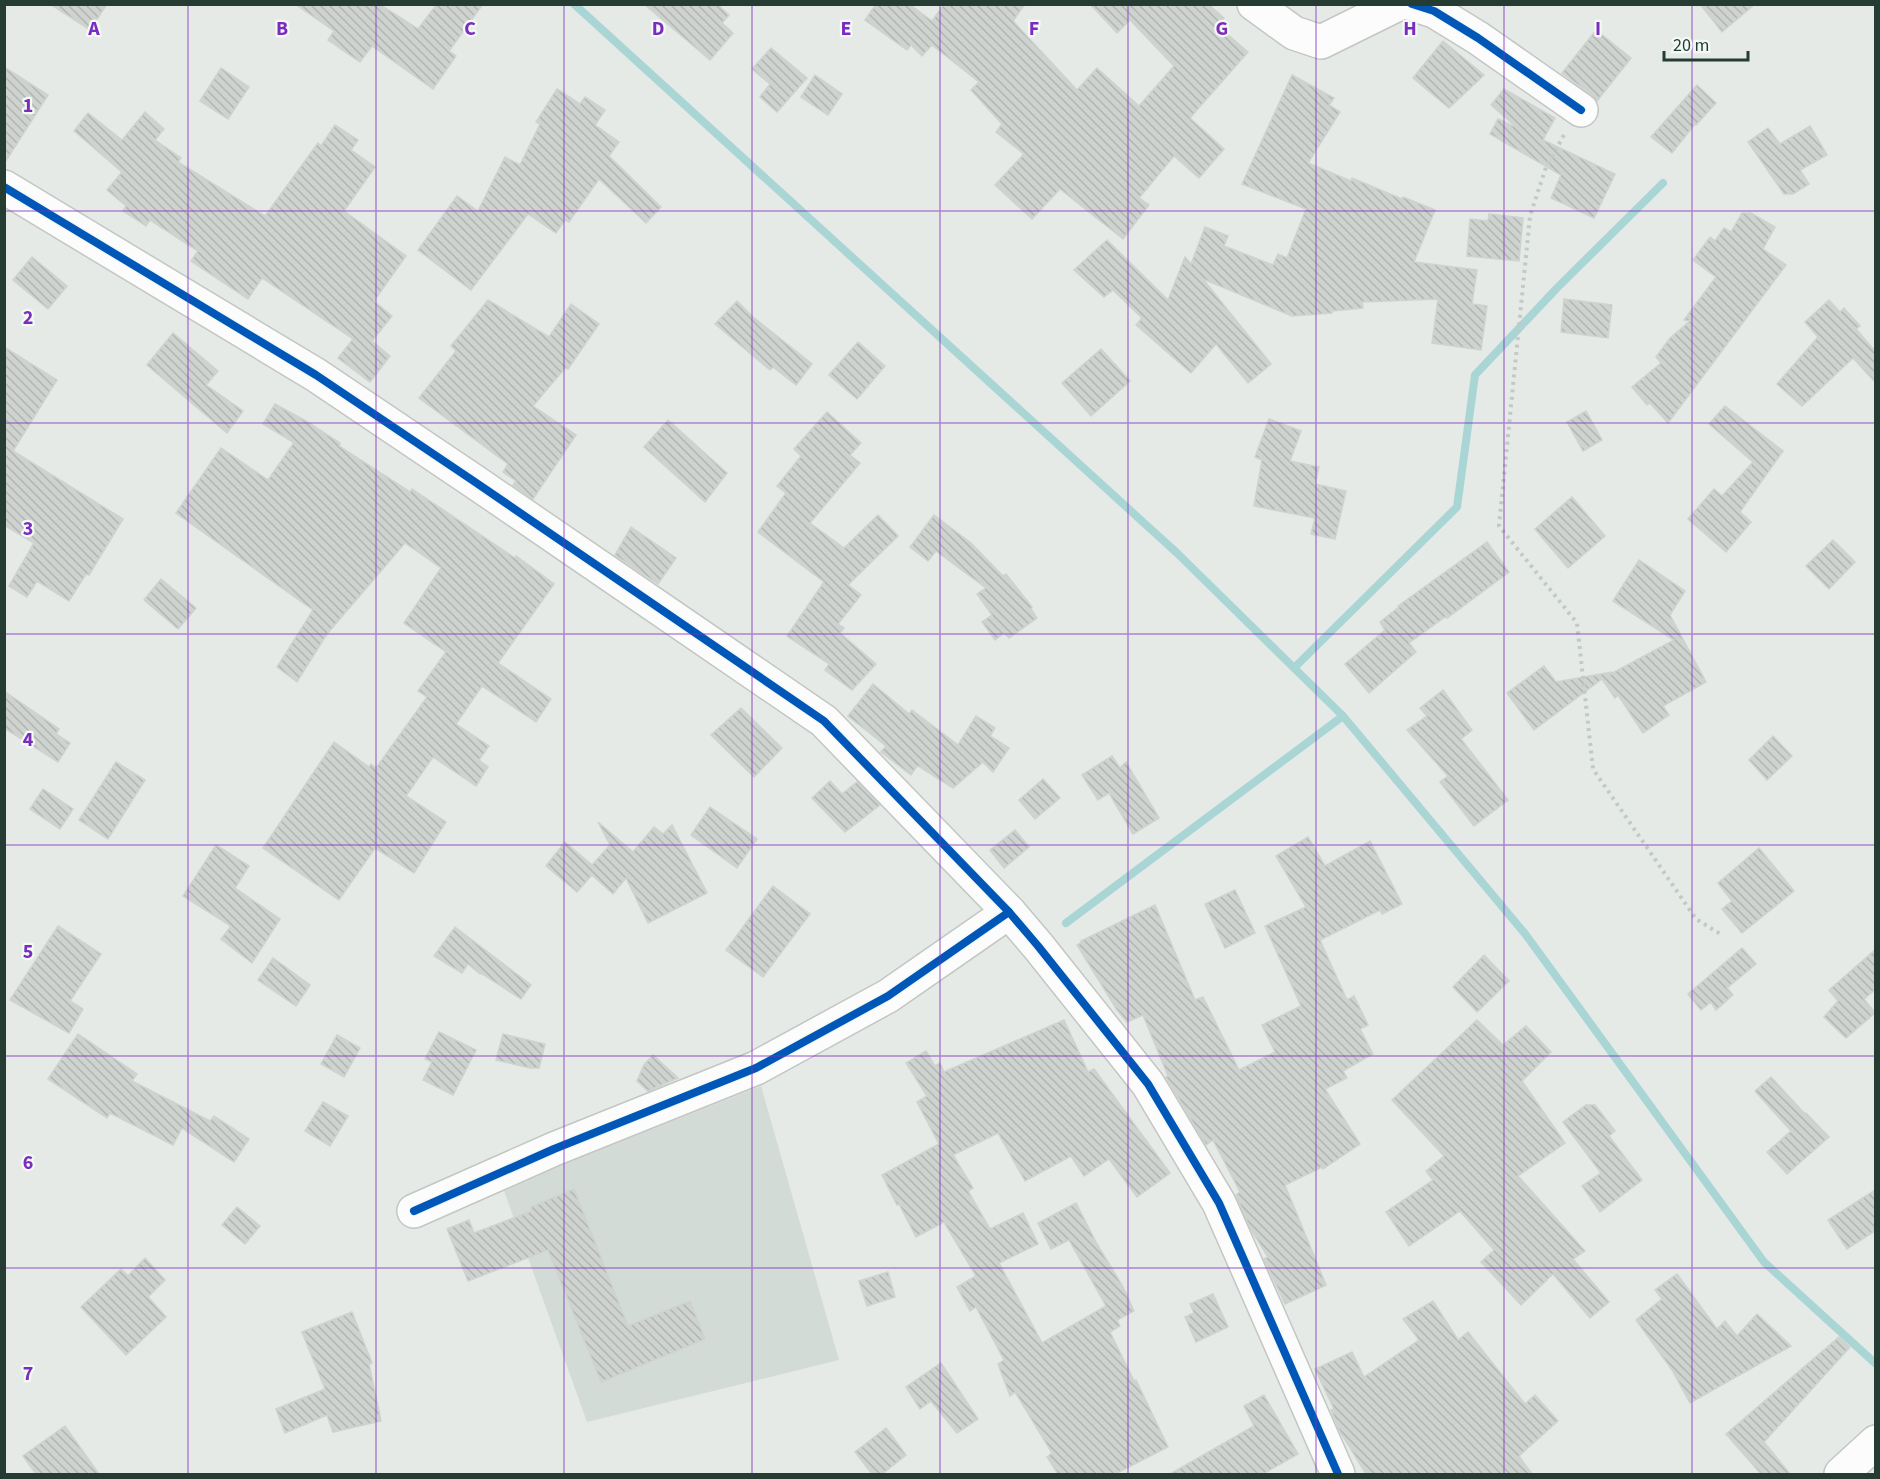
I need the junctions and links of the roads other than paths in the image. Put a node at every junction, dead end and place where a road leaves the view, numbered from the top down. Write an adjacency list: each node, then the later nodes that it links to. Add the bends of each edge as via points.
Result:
1 (1254, 4): 2 (street, via 1294,33 1321,42)
2 (1398, 4)
3 (1413, 4): 4 (street, via 1452,22)
4 (1581, 110)
5 (8, 197): 6 (street, via 316,375 824,721)
6 (1009, 912): 7 (street, via 888,996 756,1068 554,1149); 9 (street, via 1148,1084 1219,1203)
7 (414, 1211)
8 (1875, 1442): 10 (street)
9 (1338, 1474)
10 (1841, 1474)

